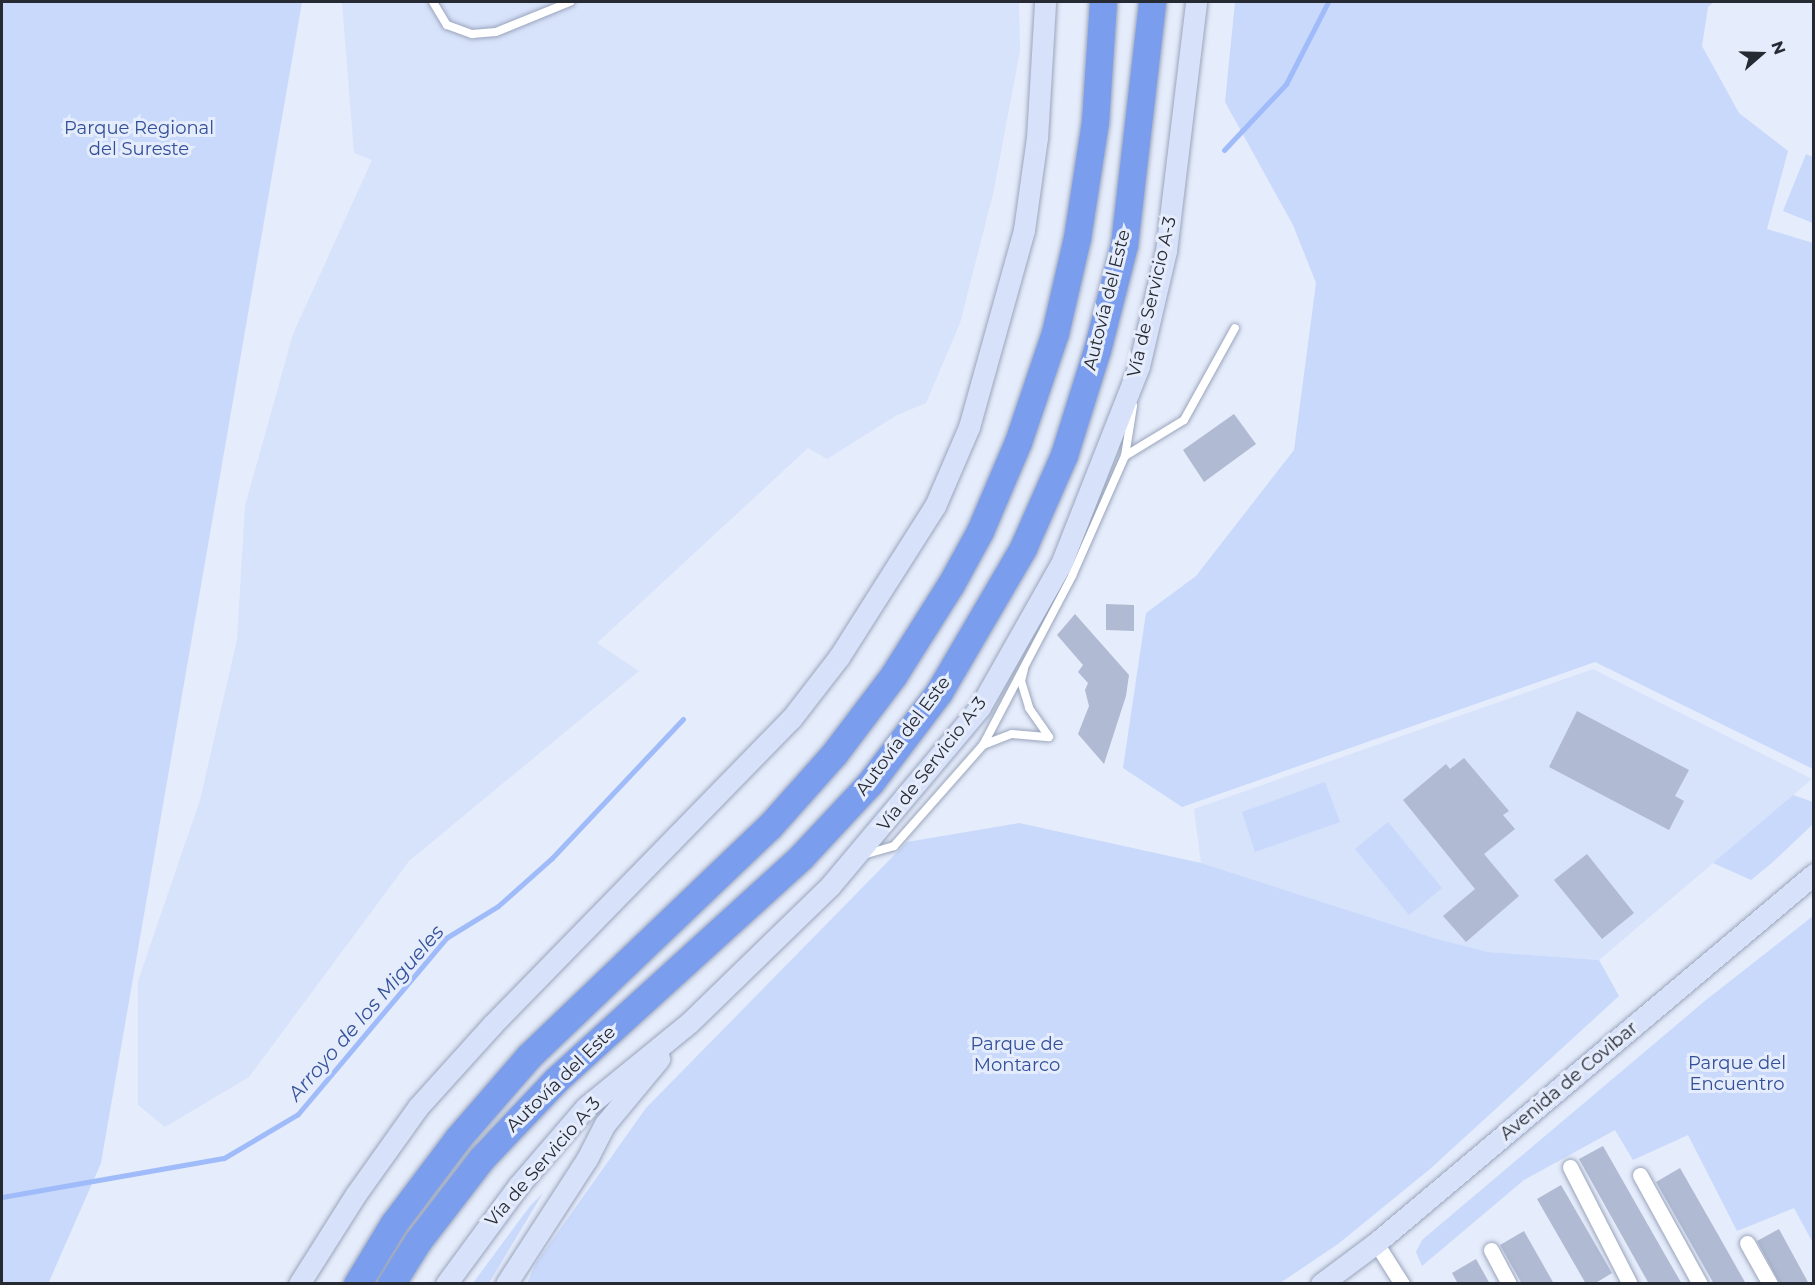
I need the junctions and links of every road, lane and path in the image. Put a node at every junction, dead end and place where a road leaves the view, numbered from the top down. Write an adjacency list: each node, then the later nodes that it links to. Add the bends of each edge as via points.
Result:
1 (433, 2): 2 (lane, via 447,25 472,34 495,32)
2 (570, 2)
3 (1045, 2): 22 (main road, via 1037,138 1024,230 969,427 935,506 839,657 791,719 493,1024 418,1107)
4 (1089, 2): 8 (highway)
5 (1103, 2): 8 (highway, Autovía del Este)
6 (1152, 2): 24 (highway, Autovía del Este, via 1124,244 1097,350 1064,455 1023,548 939,693 870,783 801,857 556,1080 482,1158 418,1241)
7 (1196, 2): 10 (main road, Vía de Servicio A-3, via 1166,251)
8 (1095, 122): 23 (highway, Autovía del Este, via 1077,238 1055,333 1018,442 980,531 893,676 834,754 769,827 522,1064 458,1138 394,1223)
9 (1235, 328): 11 (lane, via 1184,420)
10 (1139, 366): 11 (lane); 14 (main road, Vía de Servicio A-3, via 1061,564 980,707)
11 (1125, 456): 12 (lane, via 1072,576)
12 (1028, 656): 13 (lane); 13 (lane, via 1022,681 1024,690 1029,708 1049,738 1012,734)
13 (983, 745): 14 (lane, via 894,846)
14 (856, 858): 16 (main road, Vía de Servicio A-3)
15 (1814, 874): 19 (main road, Avenida de Covibar)
16 (689, 1023): 25 (main road, Vía de Servicio A-3, via 586,1107 518,1186); 26 (main road, via 605,1124 587,1159)
17 (1570, 1167): 30 (street)
18 (1640, 1175): 31 (street)
19 (1376, 1243): 27 (main road, Avenida de Covibar); 28 (street)
20 (1747, 1243): 32 (street)
21 (1491, 1250): 29 (street)
22 (303, 1280)
23 (357, 1284)
24 (391, 1284)
25 (446, 1284)
26 (506, 1284)
27 (1321, 1284)
28 (1402, 1284)
29 (1509, 1284)
30 (1630, 1284)
31 (1700, 1284)
32 (1770, 1284)

